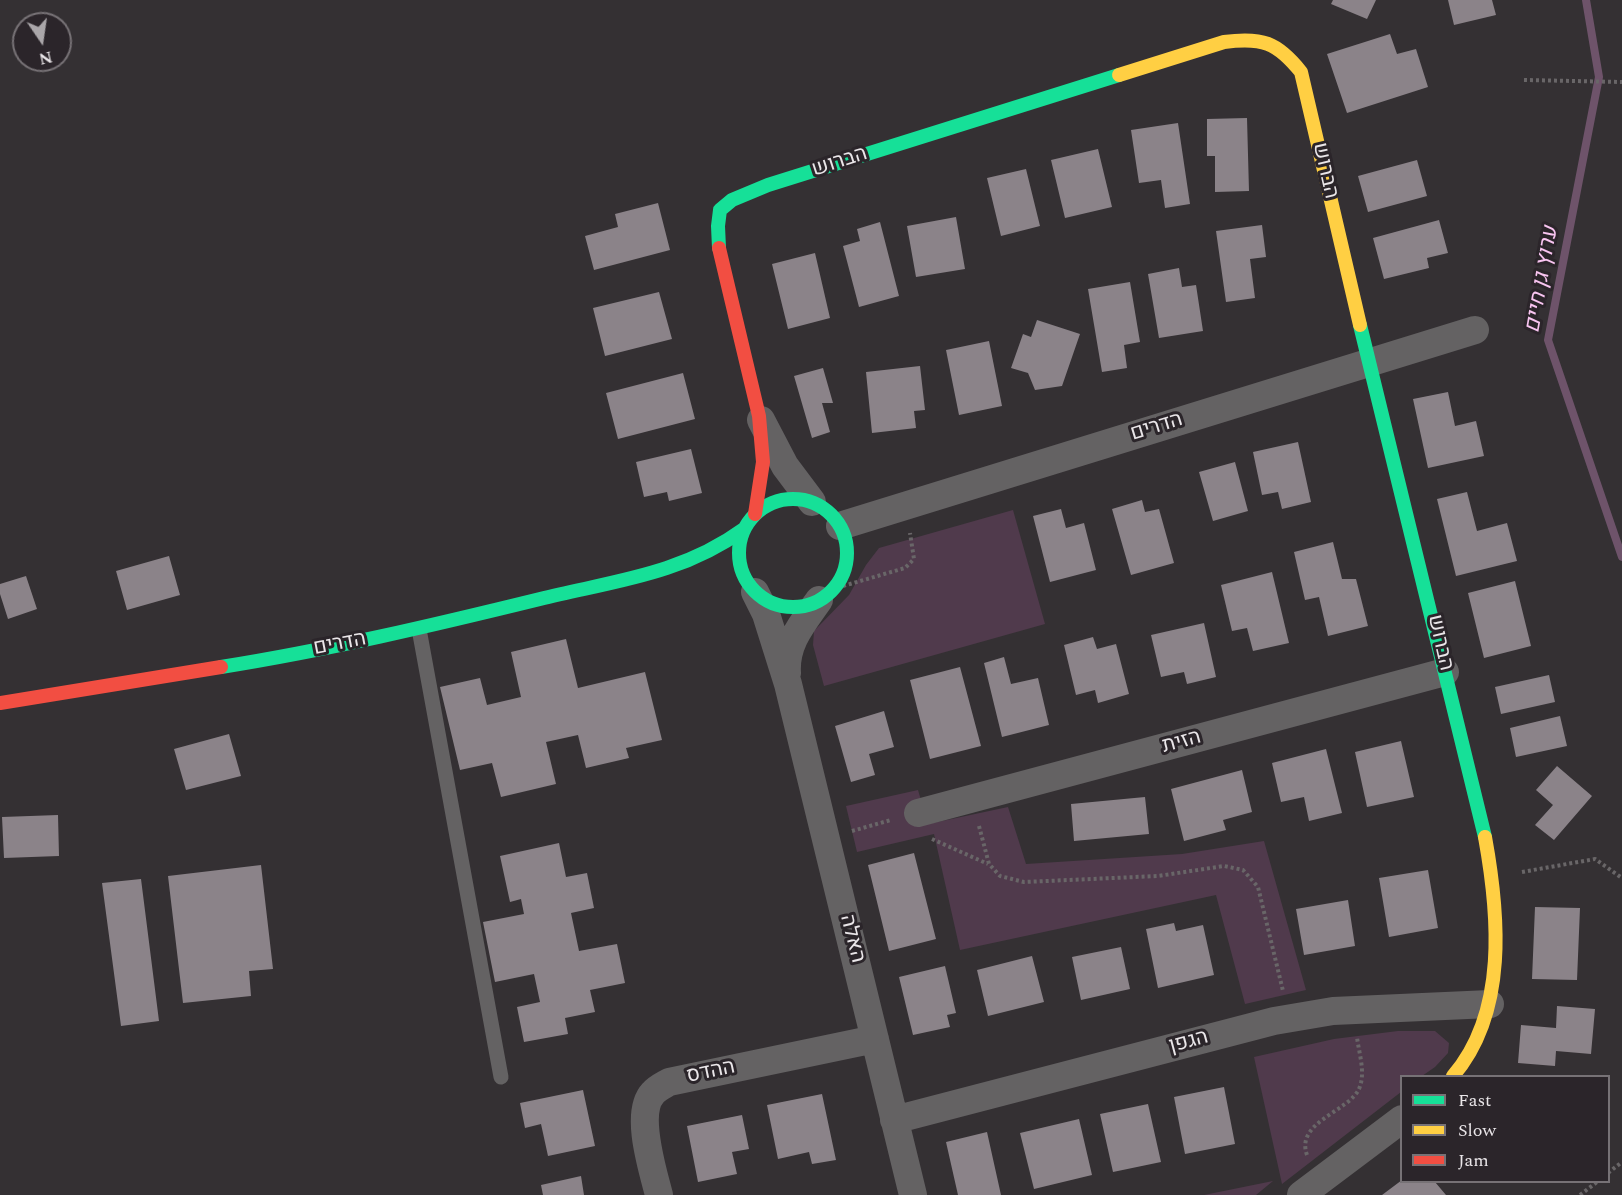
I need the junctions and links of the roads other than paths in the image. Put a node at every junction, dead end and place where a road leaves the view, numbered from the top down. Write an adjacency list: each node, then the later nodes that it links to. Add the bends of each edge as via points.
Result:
1 (1475, 330): 2 (street, הדרים)
2 (1369, 363): 3 (street, הברוש, via 1301,72 1291,58 1271,43 1248,38 1224,42 768,185 732,200 720,210 719,247); 6 (street, הדרים); 14 (street, הברוש)
3 (759, 416): 4 (street, הברוש, via 785,466); 5 (street, הברוש, via 763,462)
4 (812, 502): 5 (street, via 782,500); 6 (street, via 833,516)
5 (755, 514): 7 (street)
6 (840, 526): 12 (street, via 847,558 843,575)
7 (744, 529): 8 (street, הדרים, via 713,551); 11 (street, via 739,557 741,571)
8 (675, 566): 9 (street, הדרים); 13 (street, הדרים)
9 (708, 566)
10 (725, 570): 11 (street)
11 (751, 588): 12 (street, via 769,602 786,607 803,606); 15 (street, האלה, via 766,614)
12 (826, 594): 15 (street, האלה, via 789,647)
13 (419, 629): 16 (street, הדרים); 21 (lane)
14 (1445, 672): 17 (street, הזית); 18 (street, הברוש, via 1492,878 1495,924)
15 (788, 684): 19 (street, האלה)
16 (0, 703)
17 (918, 813)
18 (1490, 1004): 20 (street, הברוש, via 1469,1056); 22 (street, הגפן, via 1353,1010 1274,1021)
19 (875, 1039): 22 (street, האלה); 25 (street, ההדס, via 669,1082 652,1093 646,1110 646,1137)
20 (1455, 1075)
21 (501, 1077)
22 (894, 1120): 26 (street, האלה)
23 (1400, 1120): 24 (street)
24 (1309, 1189)
25 (658, 1195)
26 (913, 1195)

